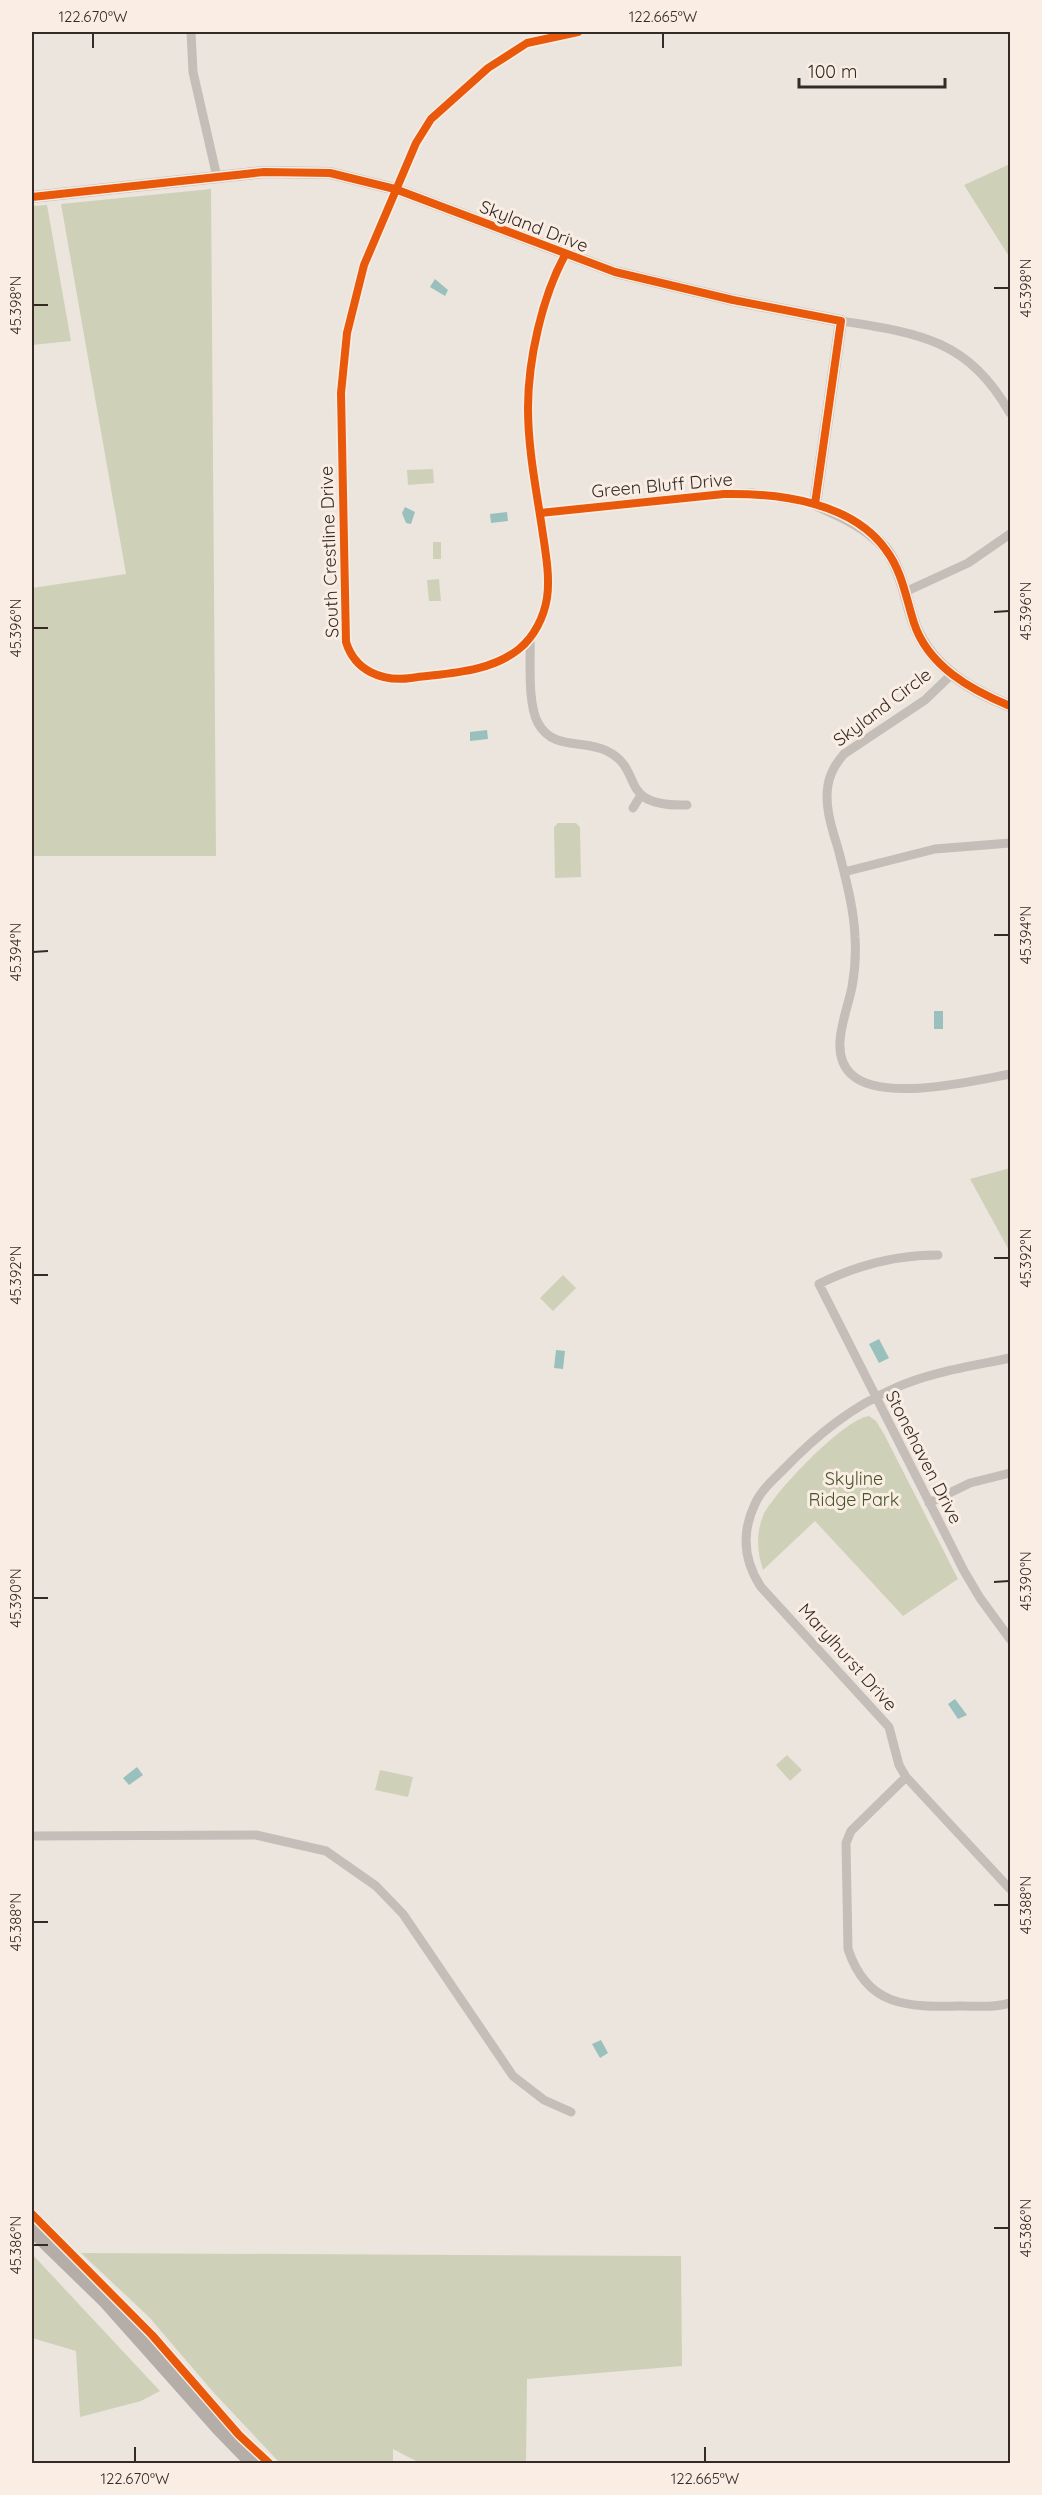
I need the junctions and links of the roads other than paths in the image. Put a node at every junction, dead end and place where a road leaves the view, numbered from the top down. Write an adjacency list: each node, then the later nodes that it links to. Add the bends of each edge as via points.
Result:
1 (191, 32): 5 (street, via 193,72)
2 (530, 32): 4 (street)
3 (578, 32): 4 (street)
4 (527, 43): 6 (street, South Crestline Drive, via 488,68 431,119)
5 (217, 177): 6 (street, Skyland Drive, via 310,171 354,177); 7 (street, Skyland Drive)
6 (395, 189): 8 (street, Skyland Drive); 15 (street, South Crestline Drive, via 357,287 342,373 346,642 353,659 370,673 406,678 483,667 509,655)
7 (32, 197)
8 (565, 255): 9 (street, Skyland Drive, via 640,279); 12 (street, South Crestline Drive, via 549,293 530,382 530,440)
9 (841, 321): 10 (street, Skyland Drive, via 915,333 946,346 979,372); 11 (street)
10 (1011, 413)
11 (815, 504): 12 (street, Green Bluff Drive, via 752,493); 14 (street, Green Bluff Drive, via 856,524 882,545)
12 (540, 513): 15 (street, South Crestline Drive, via 548,590 543,615)
13 (1011, 534): 14 (street, via 968,563)
14 (905, 592): 16 (street, Green Bluff Drive, via 919,636)
15 (530, 637): 18 (street, via 533,710 539,726 553,739 566,744 608,751 621,763)
16 (951, 675): 17 (street, Green Bluff Drive); 22 (street, Skyland Circle, via 925,700 861,740 836,763 827,797)
17 (1011, 706)
18 (641, 795): 19 (street, via 657,804); 20 (street)
19 (687, 806)
20 (633, 808)
21 (1011, 843): 22 (street, via 935,849)
22 (844, 872): 23 (street, Skyland Circle, via 855,938 852,986 840,1040 844,1066 852,1075 879,1087 966,1082)
23 (1011, 1074)
24 (938, 1255): 26 (street, Stonehaven Drive, via 899,1256 874,1262 819,1284)
25 (1011, 1358): 26 (street, Marylhurst Drive, via 920,1379)
26 (875, 1397): 28 (street, Stonehaven Drive); 30 (street, Marylhurst Drive, via 829,1426 775,1478 755,1503 746,1539 750,1568 764,1589 884,1720)
27 (1011, 1473): 28 (street, via 970,1483)
28 (929, 1503): 29 (street, Stonehaven Drive, via 980,1598)
29 (1011, 1639)
30 (906, 1777): 32 (street, Marylhurst Drive); 33 (street, via 851,1831 846,1843 848,1949 852,1962 878,1995 900,2004 924,2007)
31 (32, 1836): 34 (street, via 255,1835 326,1851 376,1886 403,1914 513,2076 544,2100)
32 (1011, 1889)
33 (1011, 2003)
34 (571, 2112)
35 (32, 2230): 36 (main road, via 119,2316)
36 (245, 2461)

